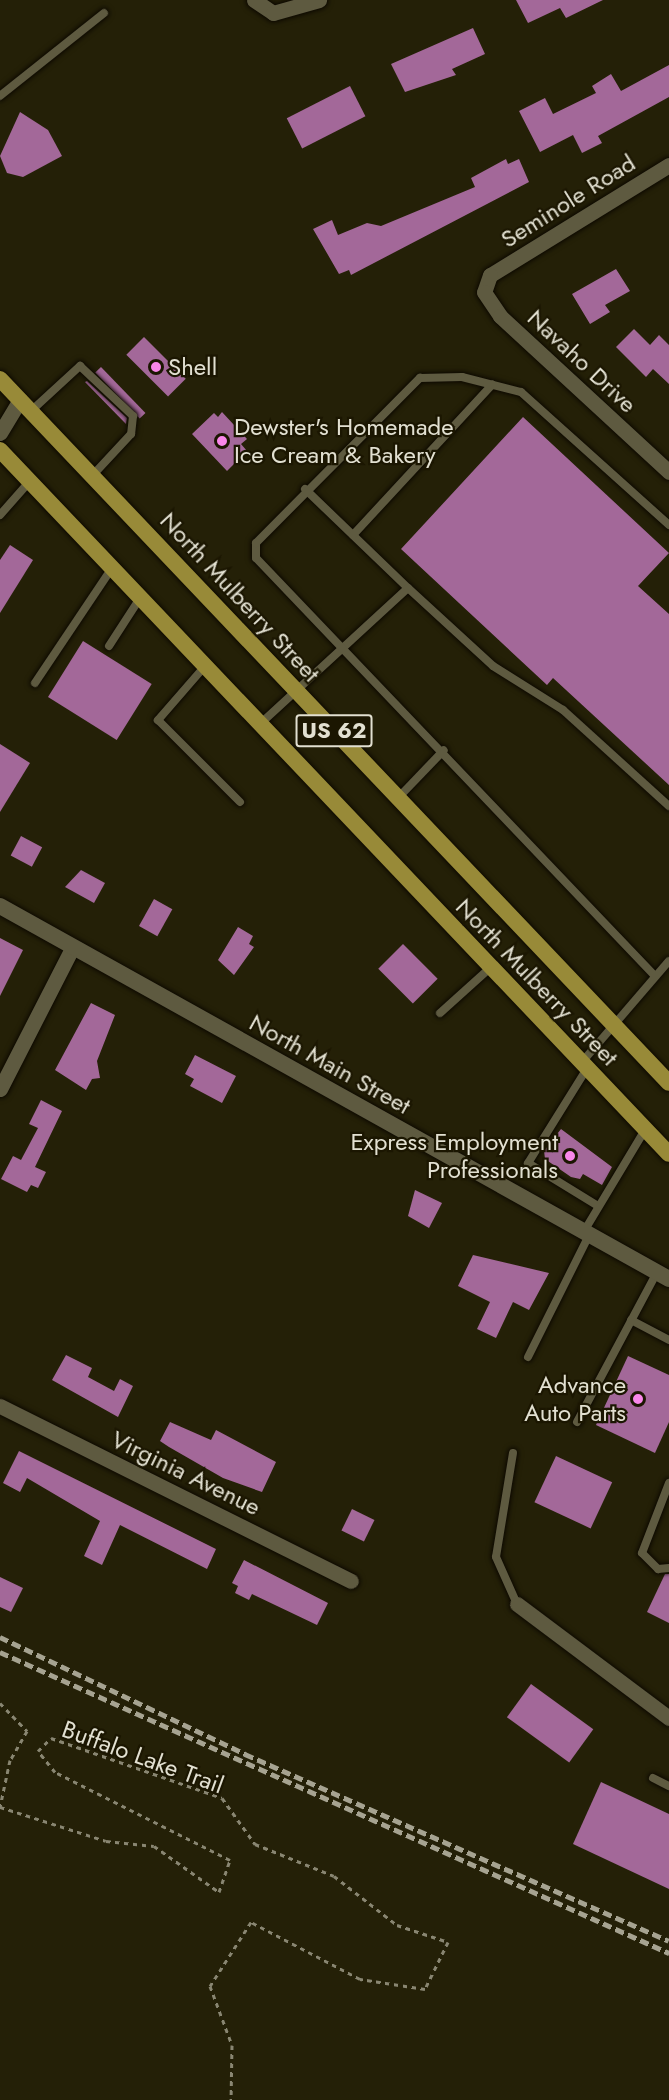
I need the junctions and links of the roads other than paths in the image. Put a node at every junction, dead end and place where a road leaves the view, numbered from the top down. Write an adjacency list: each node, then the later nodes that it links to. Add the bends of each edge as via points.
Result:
1 (254, 0): 2 (street, via 273,13)
2 (319, 0)
3 (105, 13): 4 (lane)
4 (0, 96)
5 (669, 165): 6 (street, Seminole Road)
6 (490, 275): 12 (street, Navaho Drive, via 484,291 500,316)
7 (0, 379): 9 (main road, North Mulberry Street / US 62)
8 (492, 385): 15 (lane, via 462,377 420,378); 17 (lane, via 520,392); 18 (lane)
9 (26, 405): 10 (street); 13 (main road, North Mulberry Street / US 62); 13 (lane, via 80,366 133,416 131,434)
10 (0, 433)
11 (0, 450): 14 (main road, North Mulberry Street / US 62)
12 (669, 472)
13 (92, 476): 26 (main road, North Mulberry Street / US 62)
14 (30, 481): 16 (lane); 19 (main road, North Mulberry Street / US 62)
15 (305, 489): 18 (lane); 23 (lane, via 264,530 256,558)
16 (0, 515)
17 (669, 525)
18 (353, 535): 20 (lane)
19 (112, 567): 21 (main road, North Mulberry Street / US 62); 25 (lane)
20 (408, 588): 23 (lane); 31 (lane, via 494,666 563,710)
21 (141, 597): 22 (lane); 24 (main road, North Mulberry Street / US 62)
22 (110, 646)
23 (347, 649): 26 (lane); 28 (lane)
24 (206, 665): 27 (main road, North Mulberry Street / US 62); 30 (lane, via 158,720)
25 (35, 683)
26 (298, 693): 27 (lane); 29 (main road, North Mulberry Street / US 62)
27 (260, 724): 35 (main road, North Mulberry Street / US 62)
28 (444, 750): 29 (lane); 36 (lane)
29 (398, 798): 38 (main road, North Mulberry Street / US 62)
30 (240, 802)
31 (669, 806)
32 (0, 906): 33 (street, North Main Street)
33 (72, 948): 41 (street); 45 (street, North Main Street)
34 (668, 965): 36 (lane)
35 (490, 968): 37 (lane); 39 (main road, North Mulberry Street / US 62)
36 (654, 975): 38 (lane)
37 (440, 1014)
38 (614, 1025): 39 (lane); 40 (main road, North Mulberry Street / US 62)
39 (584, 1067): 42 (main road, North Mulberry Street / US 62); 44 (lane, via 528,1163)
40 (669, 1083)
41 (0, 1089)
42 (645, 1130): 43 (main road, North Mulberry Street / US 62); 44 (lane)
43 (669, 1154)
44 (598, 1206): 45 (lane)
45 (585, 1235): 46 (street, North Main Street); 49 (lane)
46 (662, 1277): 47 (lane)
47 (631, 1320): 48 (lane); 51 (lane)
48 (669, 1340)
49 (528, 1357)
50 (0, 1406): 55 (street, Virginia Avenue)
51 (577, 1422)
52 (513, 1454): 56 (lane, via 496,1557)
53 (669, 1482): 54 (lane, via 642,1553 658,1569)
54 (669, 1568)
55 (351, 1581)
56 (516, 1604): 57 (street)
57 (669, 1718)
58 (653, 1778): 59 (lane)
59 (669, 1786)

